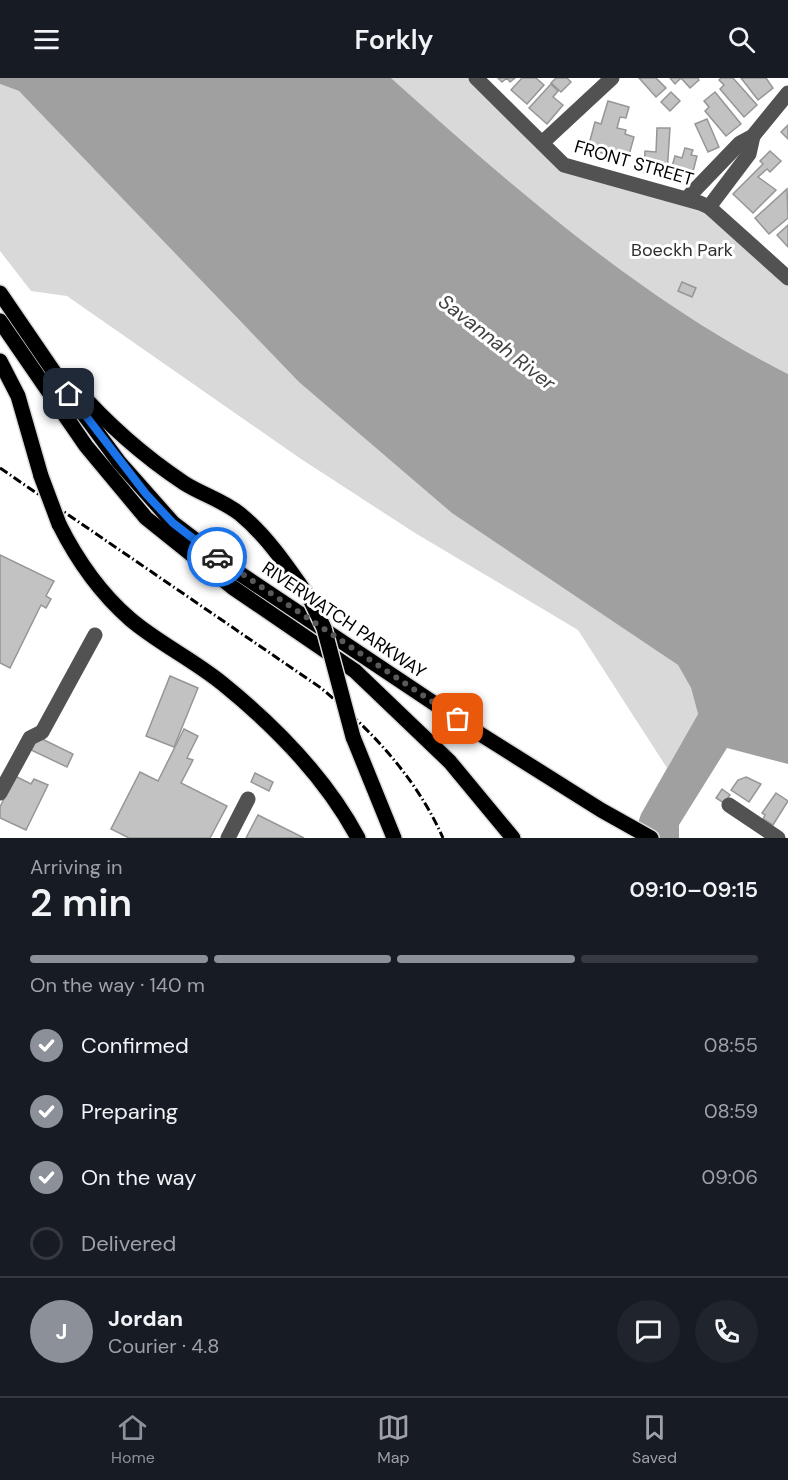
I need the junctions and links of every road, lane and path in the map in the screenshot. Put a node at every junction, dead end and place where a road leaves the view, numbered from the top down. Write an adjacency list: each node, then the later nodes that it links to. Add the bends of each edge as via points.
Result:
1 (476, 78): 5 (street, FRONT STREET)
2 (612, 78): 5 (street)
3 (788, 93): 4 (street)
4 (753, 136): 6 (street, via 740,143); 7 (street, via 750,154)
5 (542, 143): 6 (street, FRONT STREET, via 564,165)
6 (688, 197): 7 (street, FRONT STREET)
7 (710, 207): 8 (street, FRONT STREET)
8 (788, 278)
9 (0, 293): 11 (main road, RIVERWATCH PARKWAY)
10 (0, 321): 20 (main road, RIVERWATCH PARKWAY, via 86,446 146,518 232,587 355,671 450,762)
11 (21, 324): 19 (main road, bridge, via 100,416 135,449 194,489 239,513 267,541 310,598 324,628 353,737); 21 (main road, RIVERWATCH PARKWAY, via 113,454 173,523 236,571 477,732)
12 (0, 361): 18 (main road, bridge, via 18,396 59,524 79,563 130,620 222,683 269,723 335,800)
13 (95, 636): 14 (street, via 42,732 30,738)
14 (0, 793)
15 (248, 799): 17 (street)
16 (729, 805): 22 (street)
17 (228, 838)
18 (358, 838)
19 (394, 838)
20 (513, 838)
21 (651, 838)
22 (778, 838)

